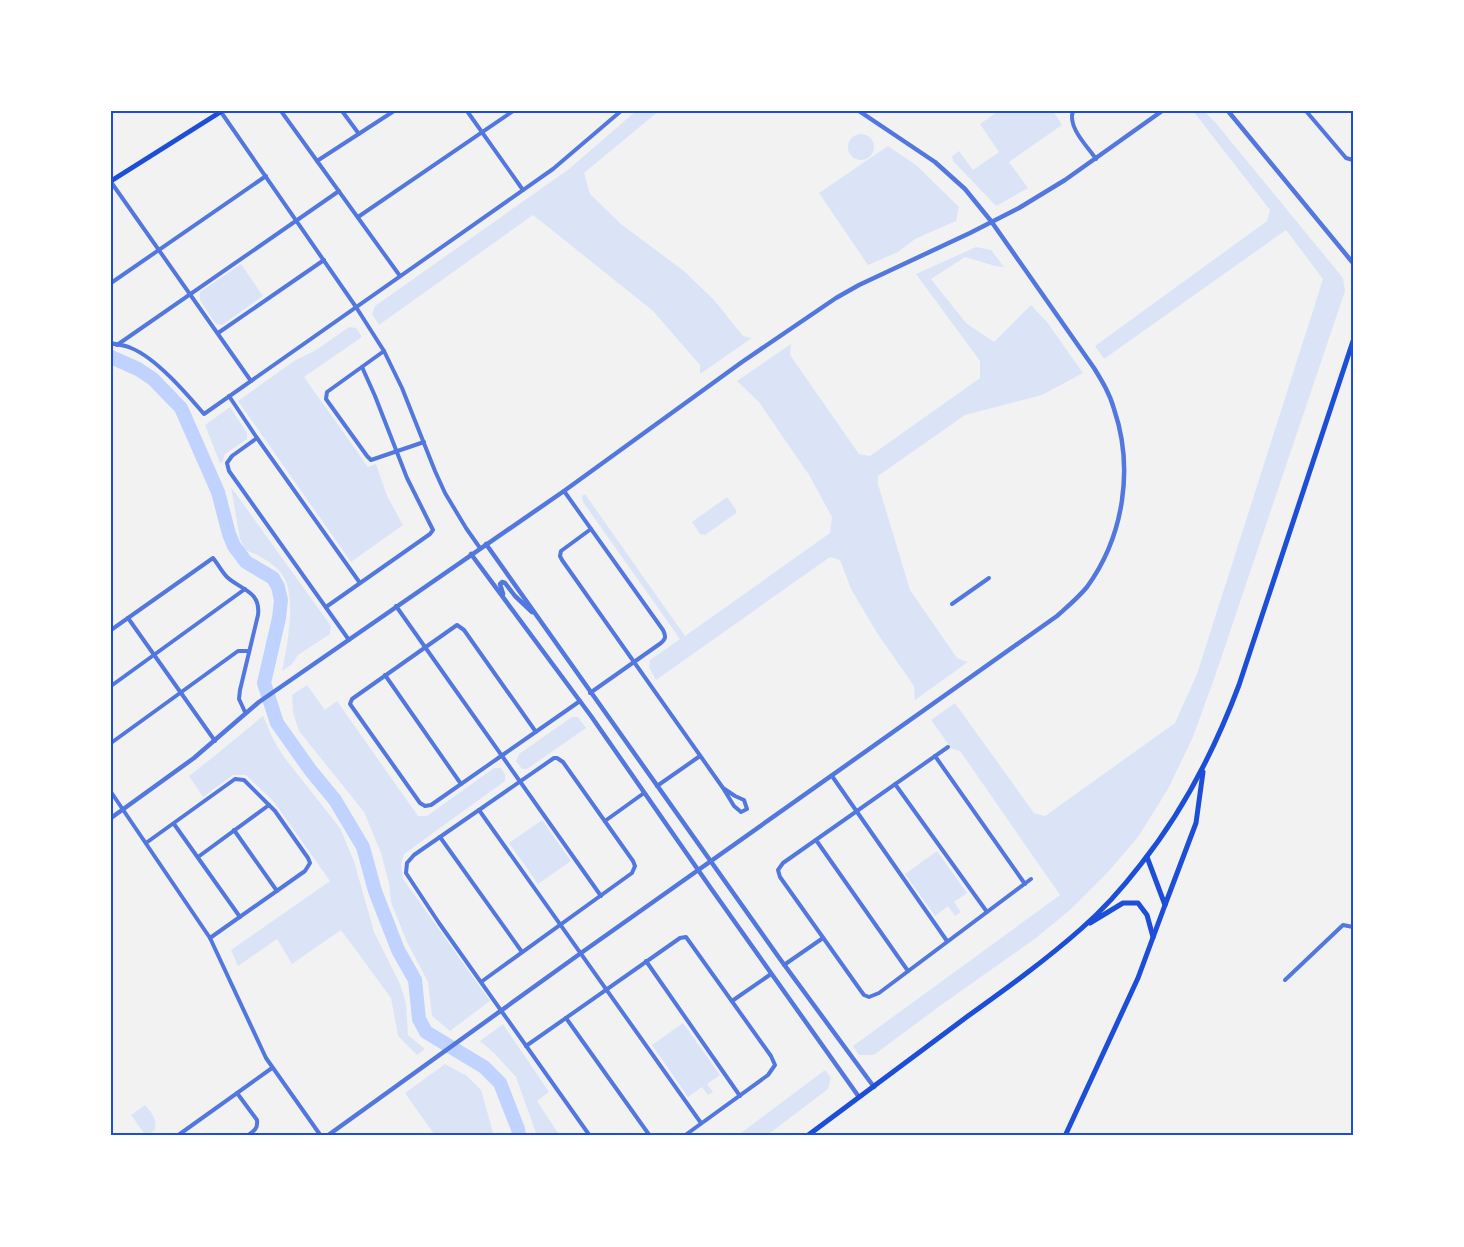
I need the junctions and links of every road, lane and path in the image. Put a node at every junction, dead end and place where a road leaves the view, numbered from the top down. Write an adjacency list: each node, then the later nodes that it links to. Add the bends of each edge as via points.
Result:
1 (281, 111): 17 (street)
2 (342, 111): 14 (street)
3 (394, 111): 14 (street)
4 (466, 111): 13 (street)
5 (514, 111): 13 (street)
6 (621, 111): 20 (street)
7 (860, 111): 24 (street, via 935,162 965,189)
8 (1073, 111): 15 (street, via 1074,125)
9 (1162, 111): 15 (street)
10 (1228, 111): 27 (street)
11 (1306, 111): 16 (street, via 1346,158)
12 (222, 112): 18 (street); 19 (main road)
13 (482, 133): 20 (street); 22 (street)
14 (359, 134): 17 (street)
15 (1096, 159): 24 (street, via 1019,208)
16 (1353, 160)
17 (317, 161): 21 (street)
18 (266, 176): 23 (street); 25 (street)
19 (111, 181): 25 (street)
20 (524, 190): 28 (street)
21 (339, 191): 22 (street); 23 (street)
22 (358, 218): 28 (street)
23 (296, 220): 26 (street); 30 (street)
24 (991, 221): 43 (street, via 836,298); 77 (street, via 1106,388 1122,438 1124,460 1122,502 1116,530 1100,568 1075,600 1057,616)
25 (158, 249): 29 (street); 30 (street)
26 (324, 260): 31 (street); 32 (street)
27 (1353, 263)
28 (400, 276): 31 (street)
29 (111, 283)
30 (190, 294): 32 (street); 35 (street)
31 (356, 307): 36 (street); 38 (street)
32 (218, 333): 38 (street)
33 (1353, 341): 76 (main road, via 1239,685 1221,733)
34 (111, 343): 35 (street)
35 (117, 345): 39 (street, via 148,358 204,414)
36 (384, 351): 37 (street); 41 (street)
37 (362, 367): 42 (street); 42 (street, via 327,392 326,399 370,459)
38 (251, 380): 39 (street)
39 (229, 396): 40 (street)
40 (257, 438): 49 (street); 54 (street, via 230,458 228,468)
41 (424, 442): 42 (street); 46 (street, via 448,499)
42 (396, 452): 49 (street, via 433,530)
43 (564, 490): 44 (street); 45 (street)
44 (591, 529): 62 (street, via 561,550 560,556); 62 (street, via 665,633 664,641)
45 (486, 544): 46 (street); 56 (street)
46 (480, 548): 47 (street)
47 (471, 554): 51 (street); 53 (street)
48 (989, 578): 52 (street)
49 (360, 583): 54 (street)
50 (245, 589): 55 (street, via 228,578 213,558); 60 (street, via 255,598 258,609); 61 (street)
51 (506, 601): 56 (street, via 502,582); 67 (street)
52 (952, 604)
53 (396, 606): 58 (street); 59 (street)
54 (326, 607): 58 (street)
55 (128, 618): 57 (street); 61 (street)
56 (538, 618): 66 (street)
57 (111, 630)
58 (349, 640): 68 (street)
59 (425, 647): 63 (street); 69 (street, via 454,626 461,627); 73 (street)
60 (249, 651): 65 (street, via 238,651); 68 (street, via 239,699)
61 (154, 655): 64 (street); 65 (street)
62 (634, 662): 66 (street); 74 (street)
63 (385, 675): 79 (street); 79 (street, via 352,699 350,704 422,806 431,805)
64 (111, 686)
65 (181, 693): 70 (street); 71 (street)
66 (590, 693): 81 (street)
67 (580, 701): 69 (street); 84 (street)
68 (245, 712): 70 (street)
69 (536, 732): 73 (street)
70 (215, 741): 86 (street)
71 (111, 743)
72 (948, 747): 75 (street)
73 (501, 756): 78 (street); 79 (street)
74 (700, 756): 81 (street); 82 (street)
75 (934, 756): 80 (street); 101 (street)
76 (1204, 766): 97 (main road); 104 (main road, via 1196,824)
77 (832, 776): 88 (street); 98 (street)
78 (520, 782): 87 (street); 90 (street, via 554,758 560,759); 103 (street)
79 (461, 784)
80 (896, 784): 88 (street); 105 (street)
81 (657, 786): 98 (street)
82 (723, 788): 82 (street, via 738,810 744,812 747,809 744,800)
83 (111, 792): 86 (street)
84 (644, 793): 90 (street); 99 (street)
85 (270, 805): 91 (street, via 239,778); 92 (street); 102 (street, via 310,863 305,871)
86 (124, 810): 89 (street); 95 (street)
87 (479, 810): 93 (street); 107 (street)
88 (856, 812): 94 (street); 113 (street)
89 (111, 818)
90 (605, 821): 103 (street, via 635,866 632,873)
91 (174, 824): 95 (street); 96 (street)
92 (234, 830): 96 (street); 102 (street)
93 (440, 837): 114 (street); 121 (street, via 407,863 406,873)
94 (816, 840): 112 (street, via 783,863 778,872); 118 (street)
95 (146, 843): 111 (street)
96 (198, 857): 106 (street)
97 (1147, 857): 104 (main road); 109 (main road)
98 (711, 862): 99 (street); 117 (street)
99 (698, 871): 115 (street); 119 (street)
100 (1031, 879): 101 (street)
101 (1025, 884): 105 (street)
102 (276, 891): 106 (street)
103 (601, 896): 107 (street)
104 (1165, 905): 110 (main road)
105 (987, 912): 113 (street)
106 (240, 917): 111 (street)
107 (560, 924): 114 (street); 115 (street)
108 (1353, 926): 120 (street, via 1343,925)
109 (1084, 927): 110 (main road, via 1123,903 1138,903 1147,915); 128 (main road)
110 (1153, 937): 141 (main road, via 1138,978)
111 (210, 938): 127 (street)
112 (823, 938): 117 (street); 118 (street, via 867,997 876,995)
113 (947, 941): 118 (street)
114 (522, 952): 121 (street)
115 (581, 953): 122 (street); 124 (street)
116 (646, 962): 122 (street); 123 (street, via 686,937); 130 (street)
117 (784, 965): 128 (street)
118 (908, 971)
119 (771, 974): 123 (street); 131 (street)
120 (1285, 980)
121 (481, 982): 124 (street)
122 (606, 989): 125 (street); 132 (street)
123 (732, 1001): 130 (street, via 775,1064 768,1075)
124 (501, 1010): 126 (street); 136 (street)
125 (566, 1018): 126 (street); 138 (street)
126 (526, 1046): 137 (street)
127 (272, 1068): 129 (street); 135 (street)
128 (874, 1087): 131 (main road)
129 (237, 1093): 133 (street); 134 (street, via 257,1120 256,1130)
130 (740, 1096): 132 (street)
131 (859, 1097): 140 (main road)
132 (701, 1124): 139 (street)
133 (177, 1136)
134 (247, 1136)
135 (321, 1136)
136 (327, 1136)
137 (590, 1136)
138 (650, 1136)
139 (684, 1136)
140 (807, 1136)
141 (1066, 1136)

